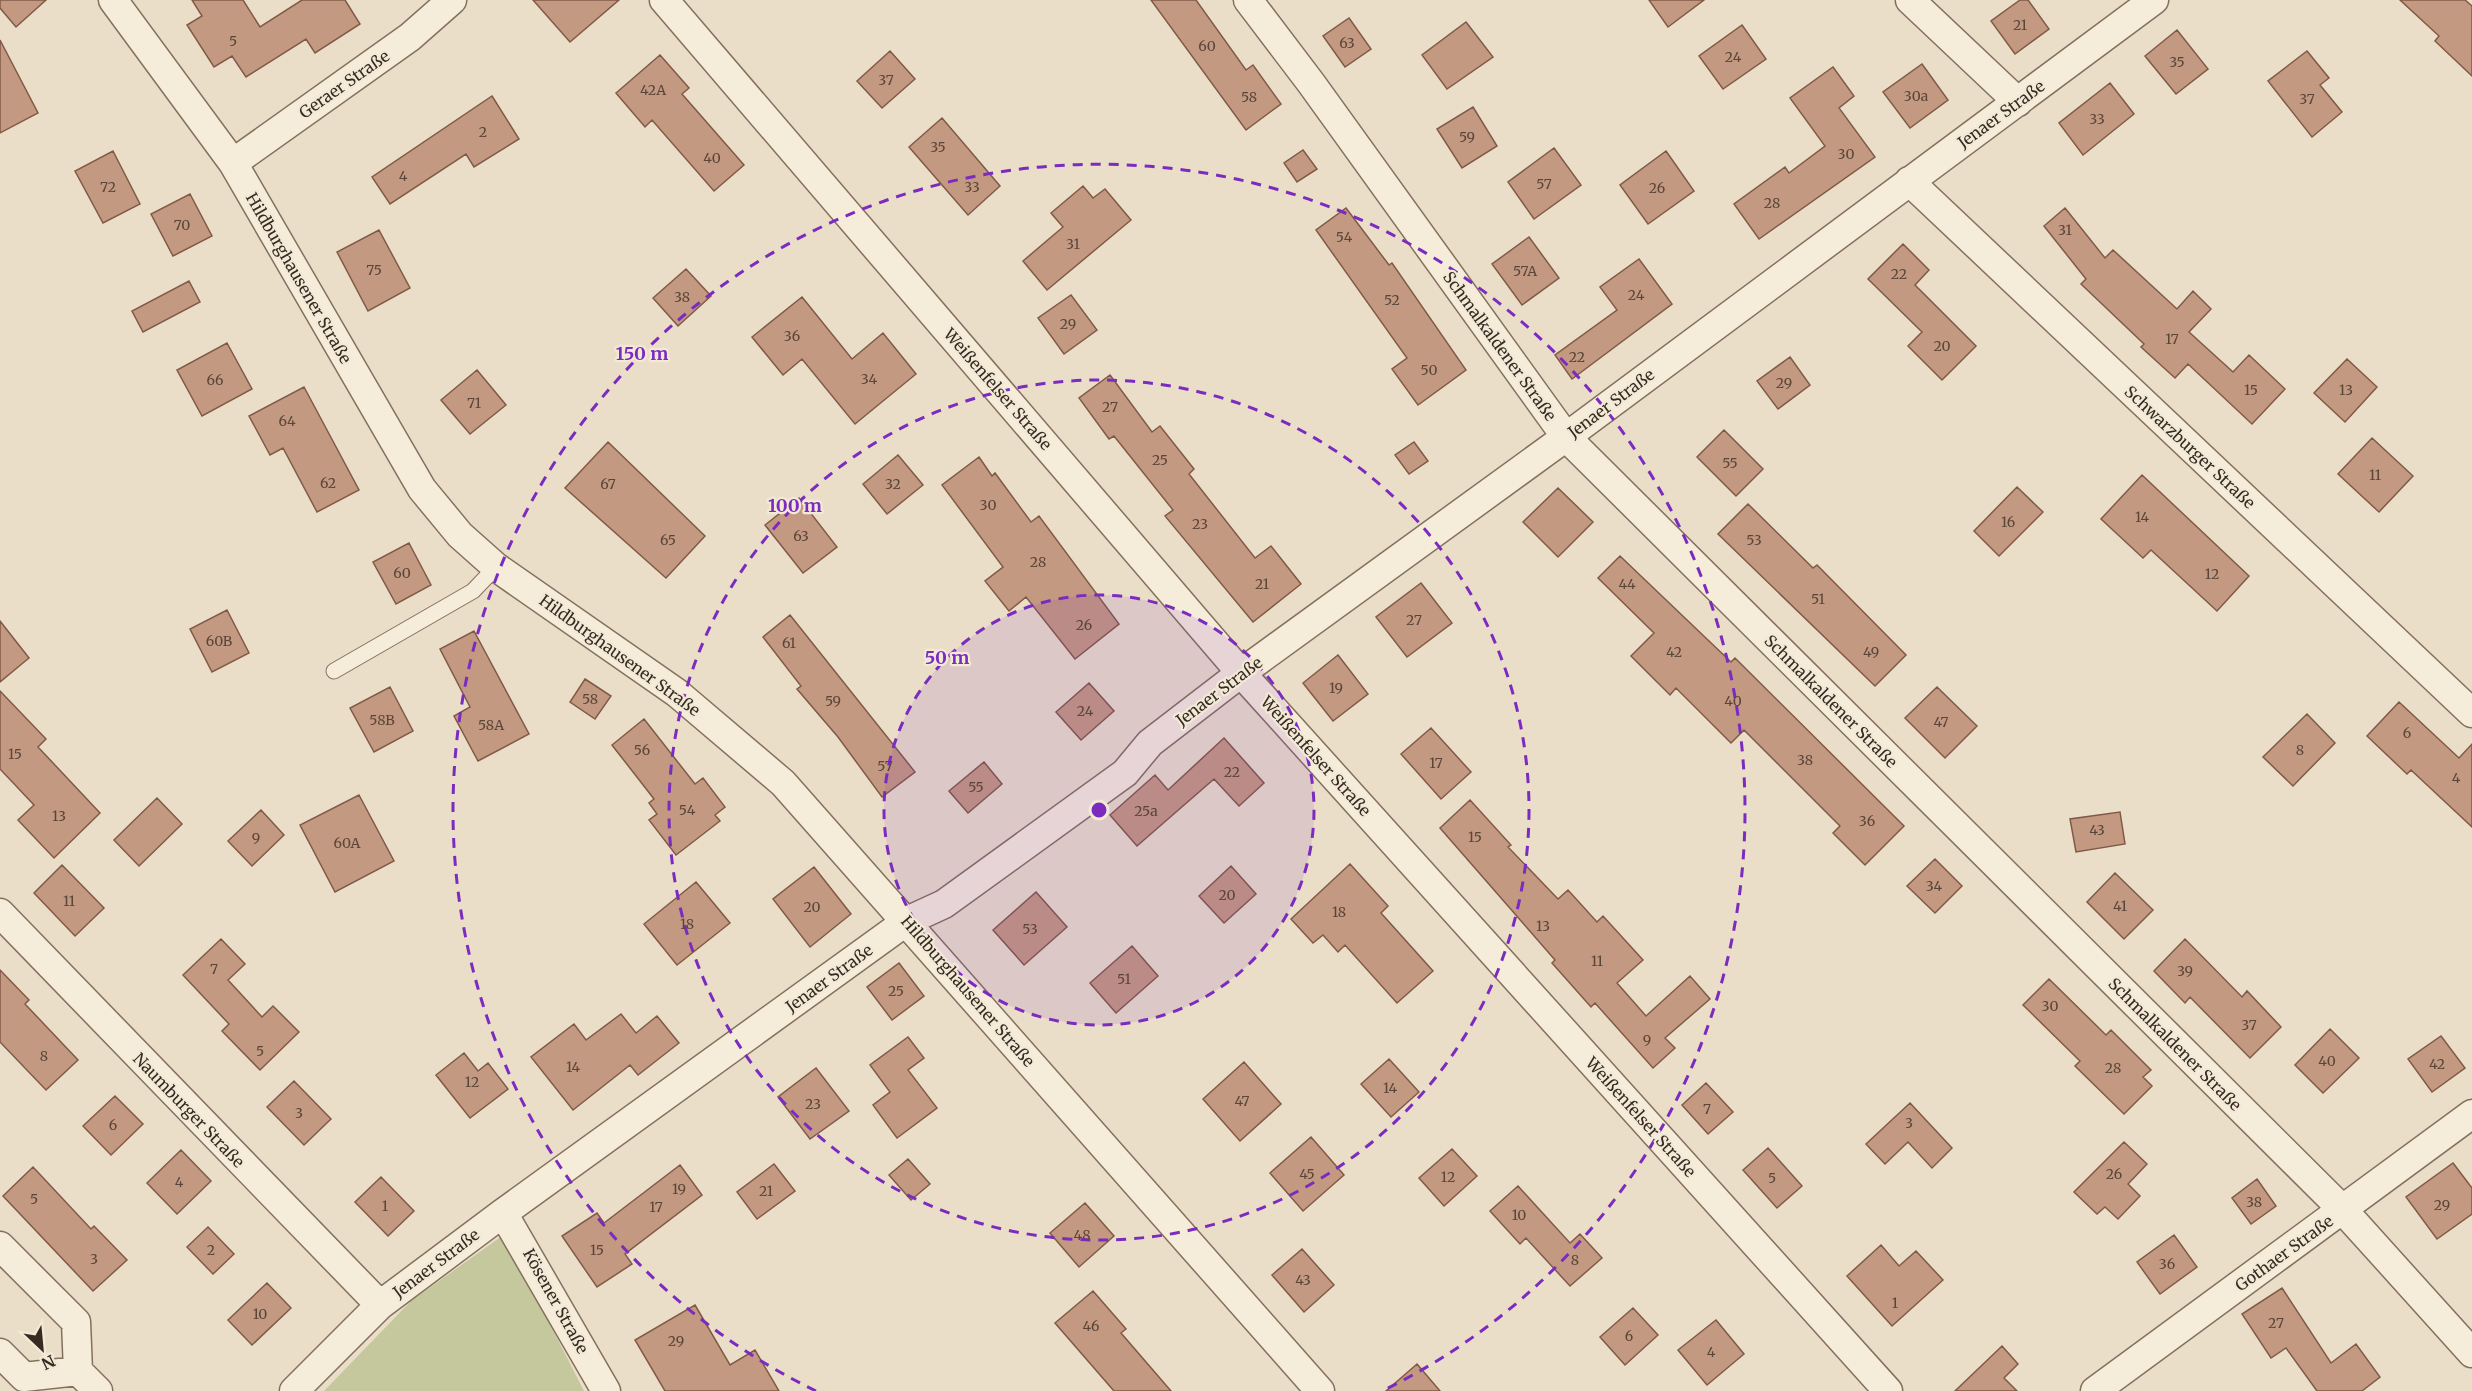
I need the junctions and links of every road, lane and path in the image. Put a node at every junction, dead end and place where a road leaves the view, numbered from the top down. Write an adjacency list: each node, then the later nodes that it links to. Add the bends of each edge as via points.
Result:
1 (113, 0): 8 (street, Hildburghausener Straße)
2 (452, 0): 8 (street, Geraer Straße, via 410,37)
3 (664, 0): 13 (street, Weißenfelser Straße)
4 (1248, 0): 10 (street, Schmalkaldener Straße)
5 (1910, 0): 7 (street)
6 (2154, 0): 7 (street, Jenaer Straße)
7 (2018, 102): 9 (street, Jenaer Straße)
8 (233, 163): 11 (street, Hildburghausener Straße, via 422,489 460,535)
9 (1909, 181): 10 (street, Jenaer Straße); 14 (street, Schwarzburger Straße)
10 (1566, 437): 13 (street, Jenaer Straße); 18 (street, Schmalkaldener Straße)
11 (496, 567): 12 (lane, via 473,591); 16 (street, Hildburghausener Straße, via 676,693 783,783)
12 (334, 671)
13 (1241, 673): 16 (street, Jenaer Straße, via 1150,743 1125,773 944,904); 29 (street, Weißenfelser Straße)
14 (2472, 713)
15 (0, 913): 21 (street, Naumburger Straße)
16 (907, 921): 19 (street, Jenaer Straße); 28 (street, Hildburghausener Straße)
17 (2472, 1114): 18 (street, Gothaer Straße)
18 (2343, 1210): 23 (street, Schmalkaldener Straße); 30 (street, Gothaer Straße)
19 (503, 1213): 21 (street, Jenaer Straße); 27 (street, Kösener Straße)
20 (0, 1246): 24 (street, via 76,1322)
21 (380, 1305): 26 (street, Jenaer Straße)
22 (0, 1353): 24 (street, via 24,1377)
23 (2472, 1353)
24 (78, 1371): 25 (street)
25 (98, 1391)
26 (294, 1391)
27 (606, 1391)
28 (1320, 1391)
29 (1888, 1391)
30 (2095, 1391)

